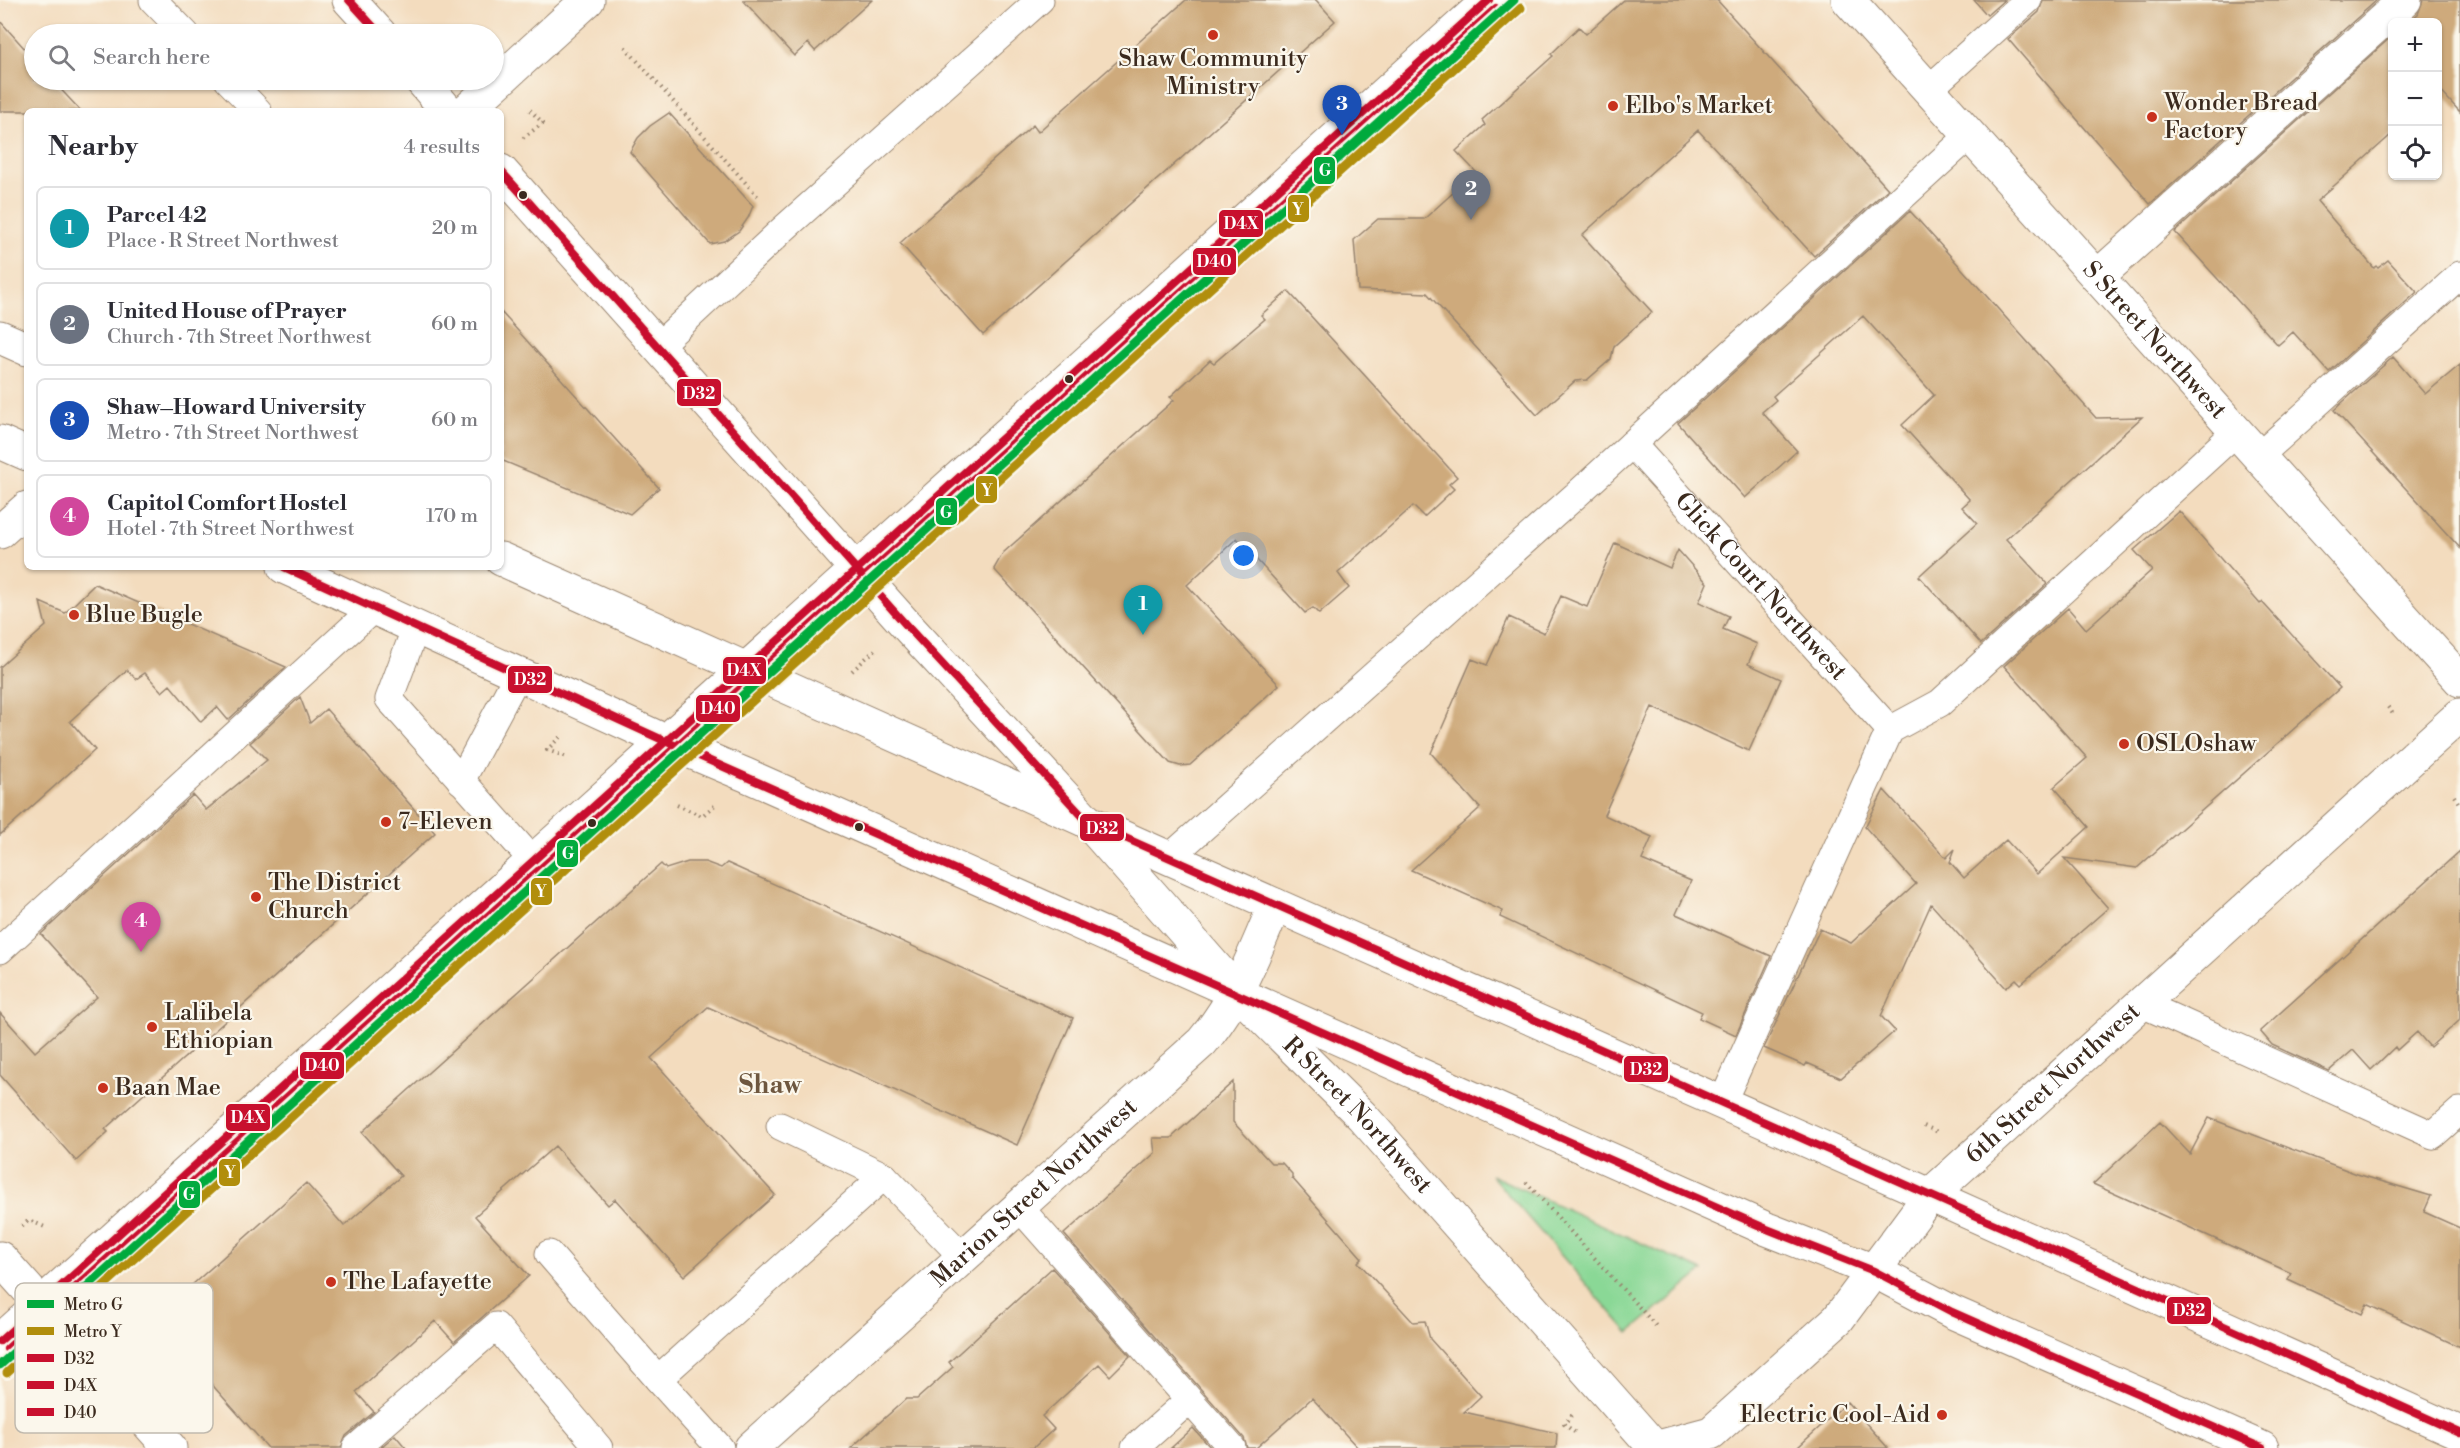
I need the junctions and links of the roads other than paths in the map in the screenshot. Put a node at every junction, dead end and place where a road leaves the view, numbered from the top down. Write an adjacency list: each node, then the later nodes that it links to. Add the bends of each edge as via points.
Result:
1 (153, 0): 9 (lane)
2 (349, 0): 10 (main road)
3 (588, 0): 11 (main road)
4 (1040, 0): 24 (lane)
5 (1489, 0): 34 (main road)
6 (1848, 0): 12 (main road, S Street Northwest)
7 (2028, 0): 12 (lane)
8 (2405, 0): 22 (main road)
9 (176, 24)
10 (371, 24)
11 (504, 76)
12 (1929, 89): 19 (main road, S Street Northwest)
13 (238, 90): 16 (lane)
14 (430, 90): 17 (main road)
15 (489, 90): 18 (main road)
16 (255, 108)
17 (445, 108)
18 (469, 108)
19 (1970, 135): 22 (main road, S Street Northwest); 28 (lane)
20 (504, 174): 24 (main road, R Street Northwest)
21 (2460, 275): 30 (lane)
22 (2097, 277): 26 (main road, S Street Northwest)
23 (0, 337): 25 (main road)
24 (658, 346): 34 (main road, R Street Northwest)
25 (24, 348)
26 (2236, 432): 30 (main road, S Street Northwest); 42 (lane, via 1940,703)
27 (0, 441): 29 (main road)
28 (1632, 444): 42 (lane, Glick Court Northwest); 46 (lane)
29 (24, 452)
30 (2259, 456): 40 (main road, S Street Northwest)
31 (24, 511): 32 (main road)
32 (0, 532)
33 (504, 560): 38 (main road)
34 (857, 568): 38 (main road); 45 (main road, R Street Northwest)
35 (291, 570): 36 (main road)
36 (374, 608): 37 (main road); 49 (lane)
37 (416, 627): 39 (main road); 44 (lane, via 389,699)
38 (746, 669): 43 (main road); 45 (main road)
39 (518, 674): 43 (main road); 44 (lane)
40 (2460, 680)
41 (2460, 715): 51 (main road, 6th Street Northwest)
42 (1890, 730): 52 (lane)
43 (665, 741): 47 (main road); 50 (main road)
44 (461, 781): 47 (lane)
45 (1087, 822): 46 (main road); 50 (main road, R Street Northwest)
46 (1169, 858): 48 (main road)
47 (534, 861): 63 (main road)
48 (1275, 905): 50 (main road, Marion Street Northwest); 52 (main road)
49 (0, 950)
50 (1237, 992): 57 (main road, Marion Street Northwest, via 1202,1042); 61 (main road, via 1767,1229); 77 (main road, R Street Northwest, via 1362,1116)
51 (2140, 1003): 53 (lane, via 2433,1136); 56 (main road, 6th Street Northwest)
52 (1722, 1103): 56 (main road)
53 (2460, 1111)
54 (780, 1126): 55 (lane)
55 (884, 1176): 60 (lane); 66 (lane)
56 (1930, 1195): 61 (main road, 6th Street Northwest); 69 (main road)
57 (1018, 1207): 60 (main road, Marion Street Northwest); 67 (lane)
58 (8, 1245): 62 (main road)
59 (549, 1254): 66 (lane)
60 (963, 1257): 74 (main road, Marion Street Northwest)
61 (1874, 1271): 77 (main road, 6th Street Northwest, via 1838,1319 1711,1433); 78 (main road, via 1952,1312)
62 (30, 1283)
63 (65, 1283)
64 (15, 1328): 65 (main road)
65 (0, 1341)
66 (658, 1379): 73 (lane)
67 (1189, 1400): 75 (lane); 76 (lane)
68 (157, 1433): 70 (main road)
69 (2460, 1433)
70 (170, 1448)
71 (356, 1448): 72 (lane, via 496,1326)
72 (599, 1448)
73 (720, 1448)
74 (751, 1448)
75 (1135, 1448)
76 (1232, 1448)
77 (1655, 1448)
78 (2262, 1448)

